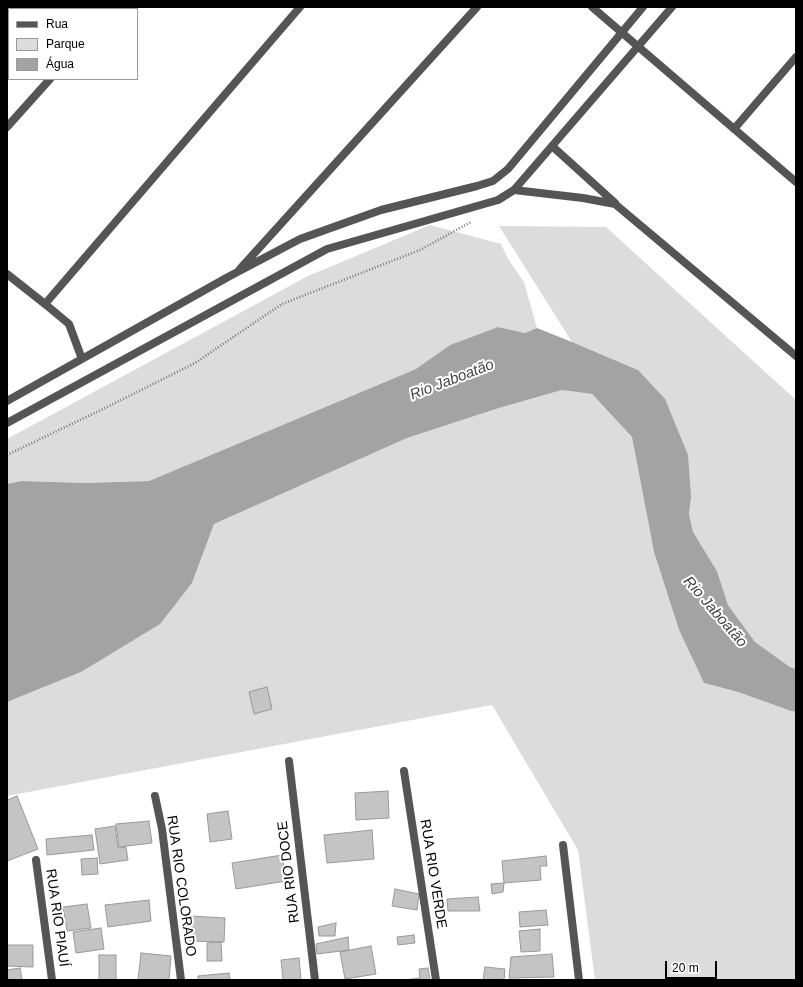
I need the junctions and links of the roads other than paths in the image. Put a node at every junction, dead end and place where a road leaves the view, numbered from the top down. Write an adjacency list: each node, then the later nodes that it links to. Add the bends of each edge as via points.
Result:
1 (300, 7): 18 (street)
2 (477, 7): 16 (street)
3 (592, 7): 6 (street)
4 (643, 7): 6 (street)
5 (672, 7): 7 (street)
6 (621, 32): 7 (street); 16 (street, via 508,169 493,181 381,210 300,239)
7 (638, 47): 11 (street); 12 (street)
8 (796, 57): 11 (street)
9 (49, 80): 10 (street)
10 (7, 128)
11 (734, 129): 13 (street)
12 (552, 146): 14 (street); 15 (street)
13 (796, 182)
14 (514, 190): 15 (street); 22 (street, via 498,200 326,249)
15 (615, 204): 19 (street)
16 (236, 273): 20 (street)
17 (7, 274): 18 (street)
18 (45, 304): 20 (street, via 69,324)
19 (796, 356)
20 (82, 359): 21 (street)
21 (7, 401)
22 (7, 423)
23 (289, 761): 30 (street, RUA RIO DOCE)
24 (404, 771): 31 (street, RUA RIO VERDE)
25 (155, 796): 29 (street, RUA RIO COLORADO, via 162,829)
26 (563, 845): 32 (street)
27 (36, 860): 28 (street, RUA RIO PIAUÍ)
28 (52, 980)
29 (181, 980)
30 (315, 980)
31 (436, 980)
32 (579, 980)

